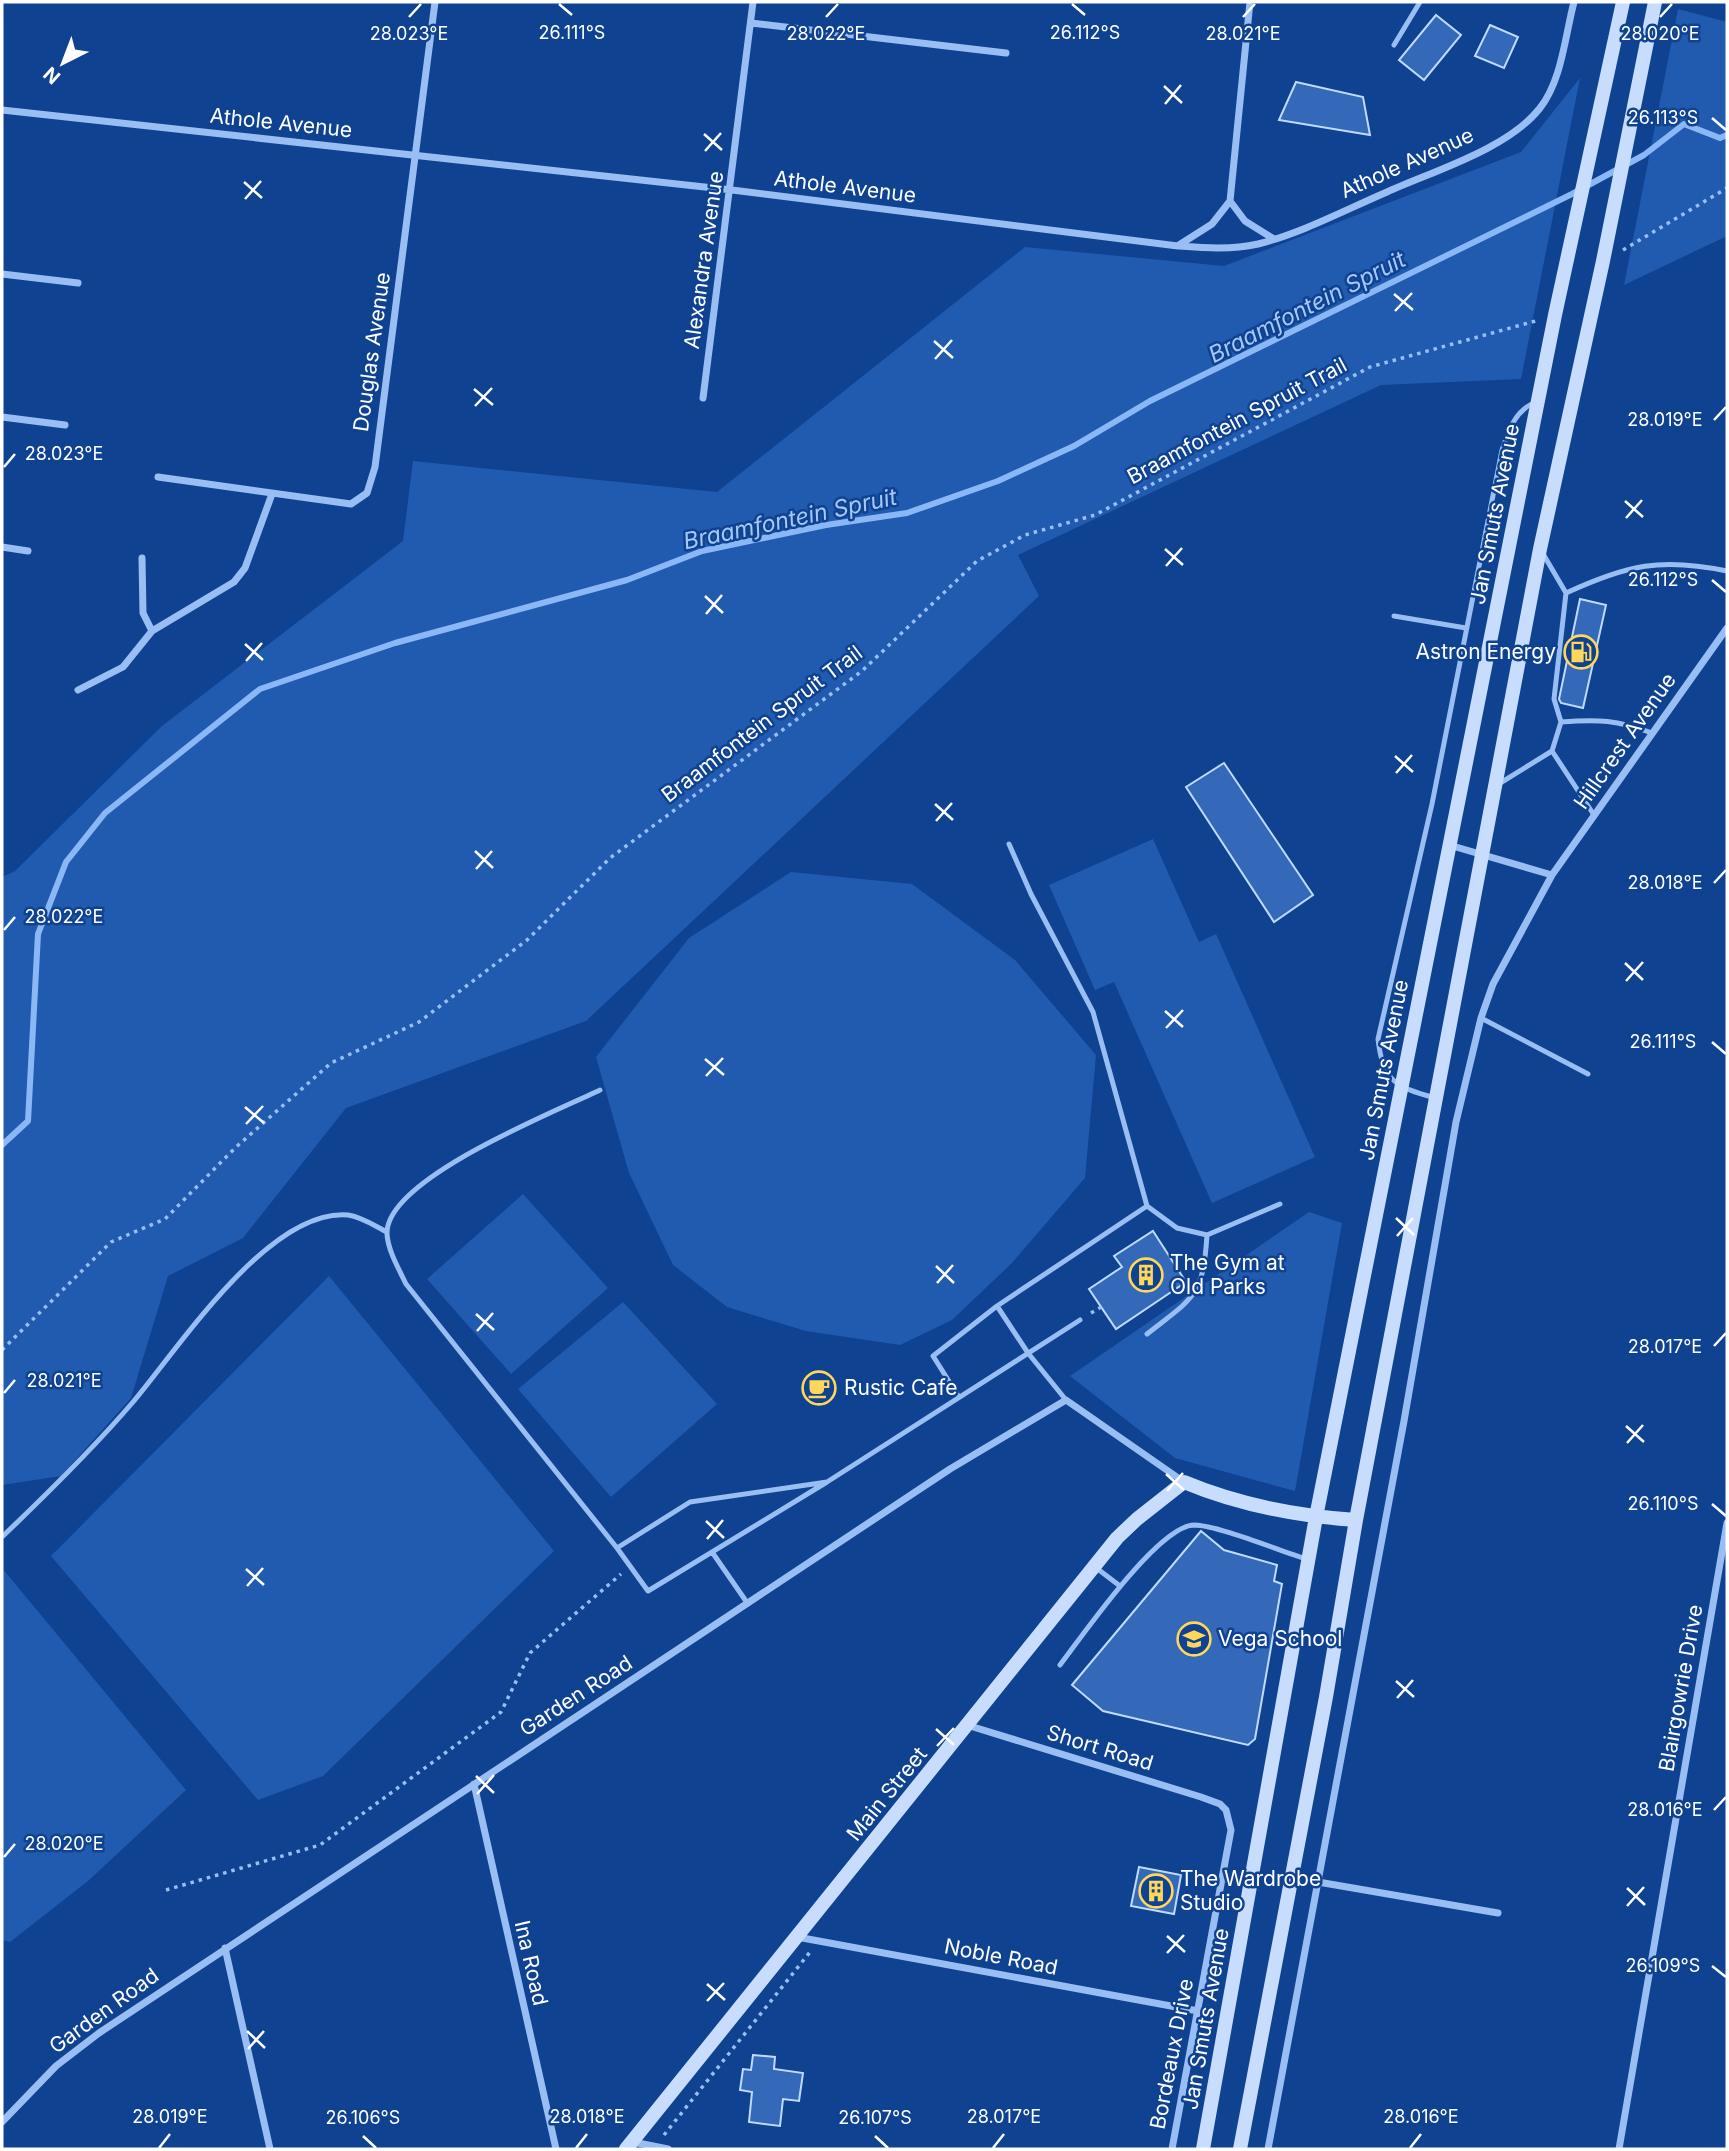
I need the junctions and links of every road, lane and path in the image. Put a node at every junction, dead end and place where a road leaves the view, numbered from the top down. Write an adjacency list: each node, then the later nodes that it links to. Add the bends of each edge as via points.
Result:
1 (435, 2): 12 (street, Douglas Avenue)
2 (753, 2): 8 (street, Alexandra Avenue)
3 (1250, 2): 15 (street)
4 (1420, 2): 9 (lane)
5 (1574, 2): 16 (street, Athole Avenue, via 1550,93 1525,123 1489,147)
6 (1623, 2): 21 (main road, Jan Smuts Avenue)
7 (1655, 2): 18 (main road)
8 (751, 23): 10 (street); 14 (street, Alexandra Avenue)
9 (1394, 45)
10 (1006, 53)
11 (2, 110): 12 (street, Athole Avenue)
12 (417, 156): 14 (street, Athole Avenue); 27 (street, Douglas Avenue, via 371,484 362,499 351,504)
13 (1727, 188): 18 (path)
14 (732, 190): 17 (street, Athole Avenue); 22 (street, Alexandra Avenue)
15 (1230, 201): 16 (street, via 1245,221); 17 (street, via 1212,224)
16 (1275, 239): 17 (street, Athole Avenue, via 1240,247)
17 (1178, 246)
18 (1603, 261): 29 (main road)
19 (2, 274): 20 (street)
20 (78, 284)
21 (1555, 315): 23 (main road, Jan Smuts Avenue); 60 (path, Braamfontein Spruit Trail, via 1370,367 1095,515 1025,536 977,561 862,671 610,858 516,948 419,1022 331,1063 235,1148 165,1219 111,1242)
22 (703, 398)
23 (1539, 401): 35 (lane, via 1526,406 1512,423 1502,450); 45 (main road, Jan Smuts Avenue)
24 (2, 417): 25 (street)
25 (65, 425)
26 (158, 477): 27 (street, Douglas Avenue)
27 (272, 494): 37 (street, via 245,568 234,582)
28 (2, 547): 30 (street)
29 (1540, 549): 33 (lane); 42 (main road)
30 (28, 551)
31 (142, 558): 37 (street, via 143,613)
32 (1727, 571): 33 (lane, via 1658,562 1623,570)
33 (1566, 593): 39 (lane, via 1554,699)
34 (1394, 616): 35 (lane)
35 (1466, 628): 50 (lane, via 1432,804 1378,1039 1381,1066)
36 (1727, 628): 40 (street, Hillcrest Avenue)
37 (152, 631): 38 (street, via 122,667)
38 (78, 691)
39 (1561, 722): 40 (lane, via 1600,718); 41 (lane)
40 (1652, 733): 43 (street, Hillcrest Avenue)
41 (1552, 751): 42 (lane); 43 (lane)
42 (1497, 785): 46 (main road)
43 (1594, 815): 47 (street, Hillcrest Avenue)
44 (1009, 844): 54 (lane, via 1093,1012)
45 (1449, 845): 46 (street); 50 (main road, Jan Smuts Avenue)
46 (1483, 853): 47 (street); 52 (main road)
47 (1552, 875): 48 (street, Hillcrest Avenue, via 1493,984)
48 (1481, 1017): 49 (lane); 81 (street, via 1456,1122)
49 (1588, 1073)
50 (1400, 1088): 52 (lane); 66 (main road, Jan Smuts Avenue)
51 (600, 1090): 55 (lane, via 422,1182 396,1209)
52 (1436, 1098): 67 (main road)
53 (1280, 1205): 56 (lane)
54 (1147, 1206): 56 (lane, via 1177,1228); 57 (lane)
55 (387, 1232): 69 (lane, via 349,1215 330,1216 271,1245 189,1329 69,1474); 70 (lane, via 406,1284)
56 (1207, 1235): 59 (lane, via 1205,1270 1192,1298)
57 (998, 1306): 61 (lane); 62 (lane, via 933,1356)
58 (1080, 1320): 61 (lane)
59 (1147, 1334)
60 (2, 1350)
61 (1028, 1353): 62 (lane); 63 (lane)
62 (959, 1397): 64 (lane)
63 (1066, 1400): 65 (street); 76 (street, Garden Road, via 950,1469)
64 (827, 1482): 70 (lane, via 690,1502); 71 (lane)
65 (1184, 1482): 66 (main road, via 1229,1498); 74 (main road, Main Street, via 1137,1519)
66 (1316, 1517): 67 (main road); 72 (main road, Jan Smuts Avenue)
67 (1356, 1520): 96 (main road)
68 (1727, 1523): 98 (street, Blairgowrie Drive)
69 (3, 1536)
70 (617, 1548): 73 (lane)
71 (712, 1552): 73 (lane, via 648,1591); 76 (lane)
72 (1308, 1559): 75 (lane, via 1192,1525 1167,1535); 95 (main road, Jan Smuts Avenue)
73 (630, 1566): 82 (path, via 530,1653 501,1712 320,1845)
74 (1095, 1566): 75 (lane); 78 (main road, Main Street)
75 (1120, 1586): 77 (lane)
76 (748, 1604): 79 (street, Garden Road)
77 (1060, 1665)
78 (970, 1726): 80 (street, Short Road); 84 (main road, Main Street)
79 (474, 1784): 86 (street, Garden Road); 92 (street, Ina Road)
80 (1220, 1804): 87 (street, Bordeaux Drive, via 1231,1830)
81 (1318, 1882): 83 (street); 97 (street)
82 (166, 1890)
83 (1498, 1913)
84 (797, 1937): 85 (street, Noble Road); 89 (main road, Main Street)
85 (816, 1940): 87 (street, Noble Road); 90 (path, via 806,1960)
86 (225, 1948): 88 (street, Garden Road, via 69,2054); 91 (street)
87 (1198, 2011): 94 (street, Bordeaux Drive)
88 (2, 2122)
89 (629, 2145): 90 (street)
90 (653, 2146): 93 (street)
91 (270, 2149)
92 (556, 2149)
93 (668, 2149)
94 (1172, 2149)
95 (1203, 2149)
96 (1240, 2149)
97 (1268, 2149)
98 (1619, 2149)

